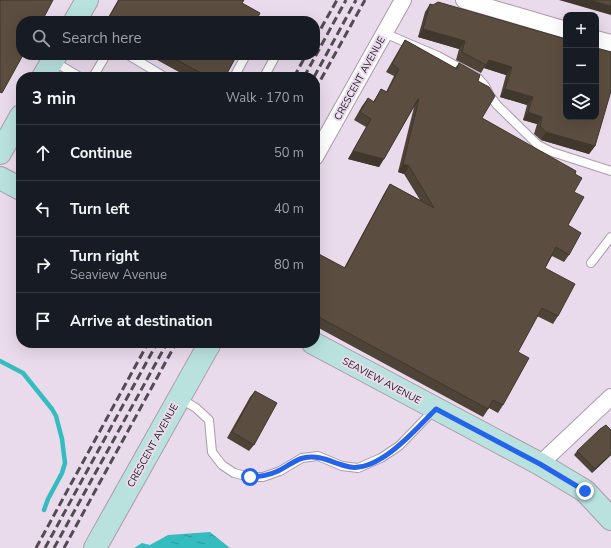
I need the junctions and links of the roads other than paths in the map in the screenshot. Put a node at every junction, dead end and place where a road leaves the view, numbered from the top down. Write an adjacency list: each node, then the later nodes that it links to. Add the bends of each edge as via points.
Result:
1 (87, 0): 4 (main road)
2 (403, 0): 6 (street, CRESCENT AVENUE)
3 (464, 0): 5 (street)
4 (78, 16)
5 (563, 29)
6 (384, 33): 20 (street, CRESCENT AVENUE); 22 (lane, via 438,56 478,78 497,105 538,145)
7 (599, 40): 8 (street)
8 (611, 43)
9 (103, 60): 15 (lane)
10 (137, 60): 16 (lane)
11 (243, 60): 17 (lane)
12 (273, 60): 18 (lane)
13 (50, 64): 14 (lane)
14 (68, 72)
15 (96, 72)
16 (157, 72)
17 (237, 72)
18 (267, 72)
19 (16, 125): 21 (main road)
20 (320, 147)
21 (0, 153)
22 (611, 171)
23 (0, 178): 24 (main road)
24 (16, 186)
25 (611, 237): 26 (lane)
26 (591, 263)
27 (320, 347): 31 (main road, SEAVIEW AVENUE)
28 (207, 348): 30 (main road, CRESCENT AVENUE)
29 (611, 397): 32 (street)
30 (179, 398): 31 (lane, via 209,420 212,452 222,465 234,473 250,477 263,477 280,471 302,458 318,456 342,466 358,468 381,458 399,446); 34 (main road, CRESCENT AVENUE)
31 (436, 409): 32 (main road, SEAVIEW AVENUE)
32 (540, 464): 33 (main road, SEAVIEW AVENUE, via 585,491)
33 (611, 519)
34 (95, 548)

